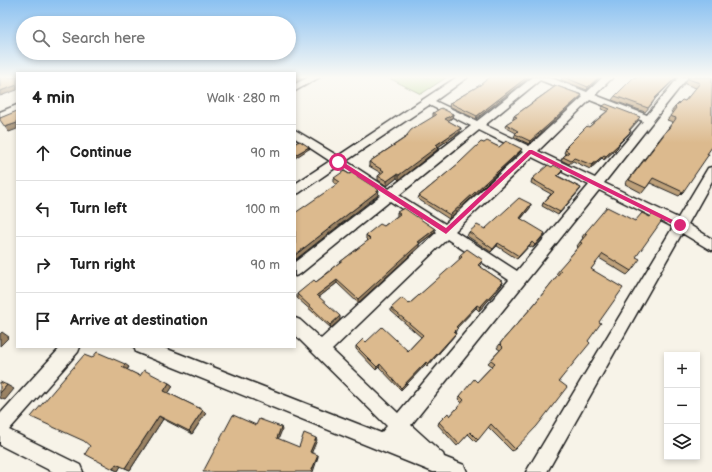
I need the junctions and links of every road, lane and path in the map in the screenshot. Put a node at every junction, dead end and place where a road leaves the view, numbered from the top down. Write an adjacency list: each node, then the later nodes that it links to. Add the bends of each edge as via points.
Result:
1 (431, 99): 6 (street)
2 (512, 99): 10 (street)
3 (586, 99): 12 (street)
4 (597, 99): 9 (street)
5 (667, 99): 9 (street)
6 (428, 101): 10 (street); 13 (street)
7 (16, 108): 8 (street)
8 (0, 115)
9 (650, 120): 15 (street)
10 (478, 126): 12 (street); 17 (street)
11 (296, 134): 13 (street)
12 (531, 152): 15 (street); 19 (street)
13 (338, 162): 16 (street); 17 (street)
14 (712, 171): 18 (street)
15 (597, 184): 18 (street); 22 (street)
16 (296, 189)
17 (390, 195): 19 (street); 21 (street)
18 (680, 225): 20 (street); 33 (street)
19 (446, 232): 22 (street); 26 (street)
20 (712, 246)
21 (296, 269)
22 (519, 279): 27 (street)
23 (296, 326): 26 (street)
24 (71, 348): 28 (street)
25 (145, 348): 30 (street)
26 (321, 350): 27 (street)
27 (400, 426): 30 (street); 31 (street)
28 (0, 427)
29 (0, 435): 32 (street)
30 (385, 443): 31 (street)
31 (449, 469)
32 (73, 472)
33 (536, 472)

